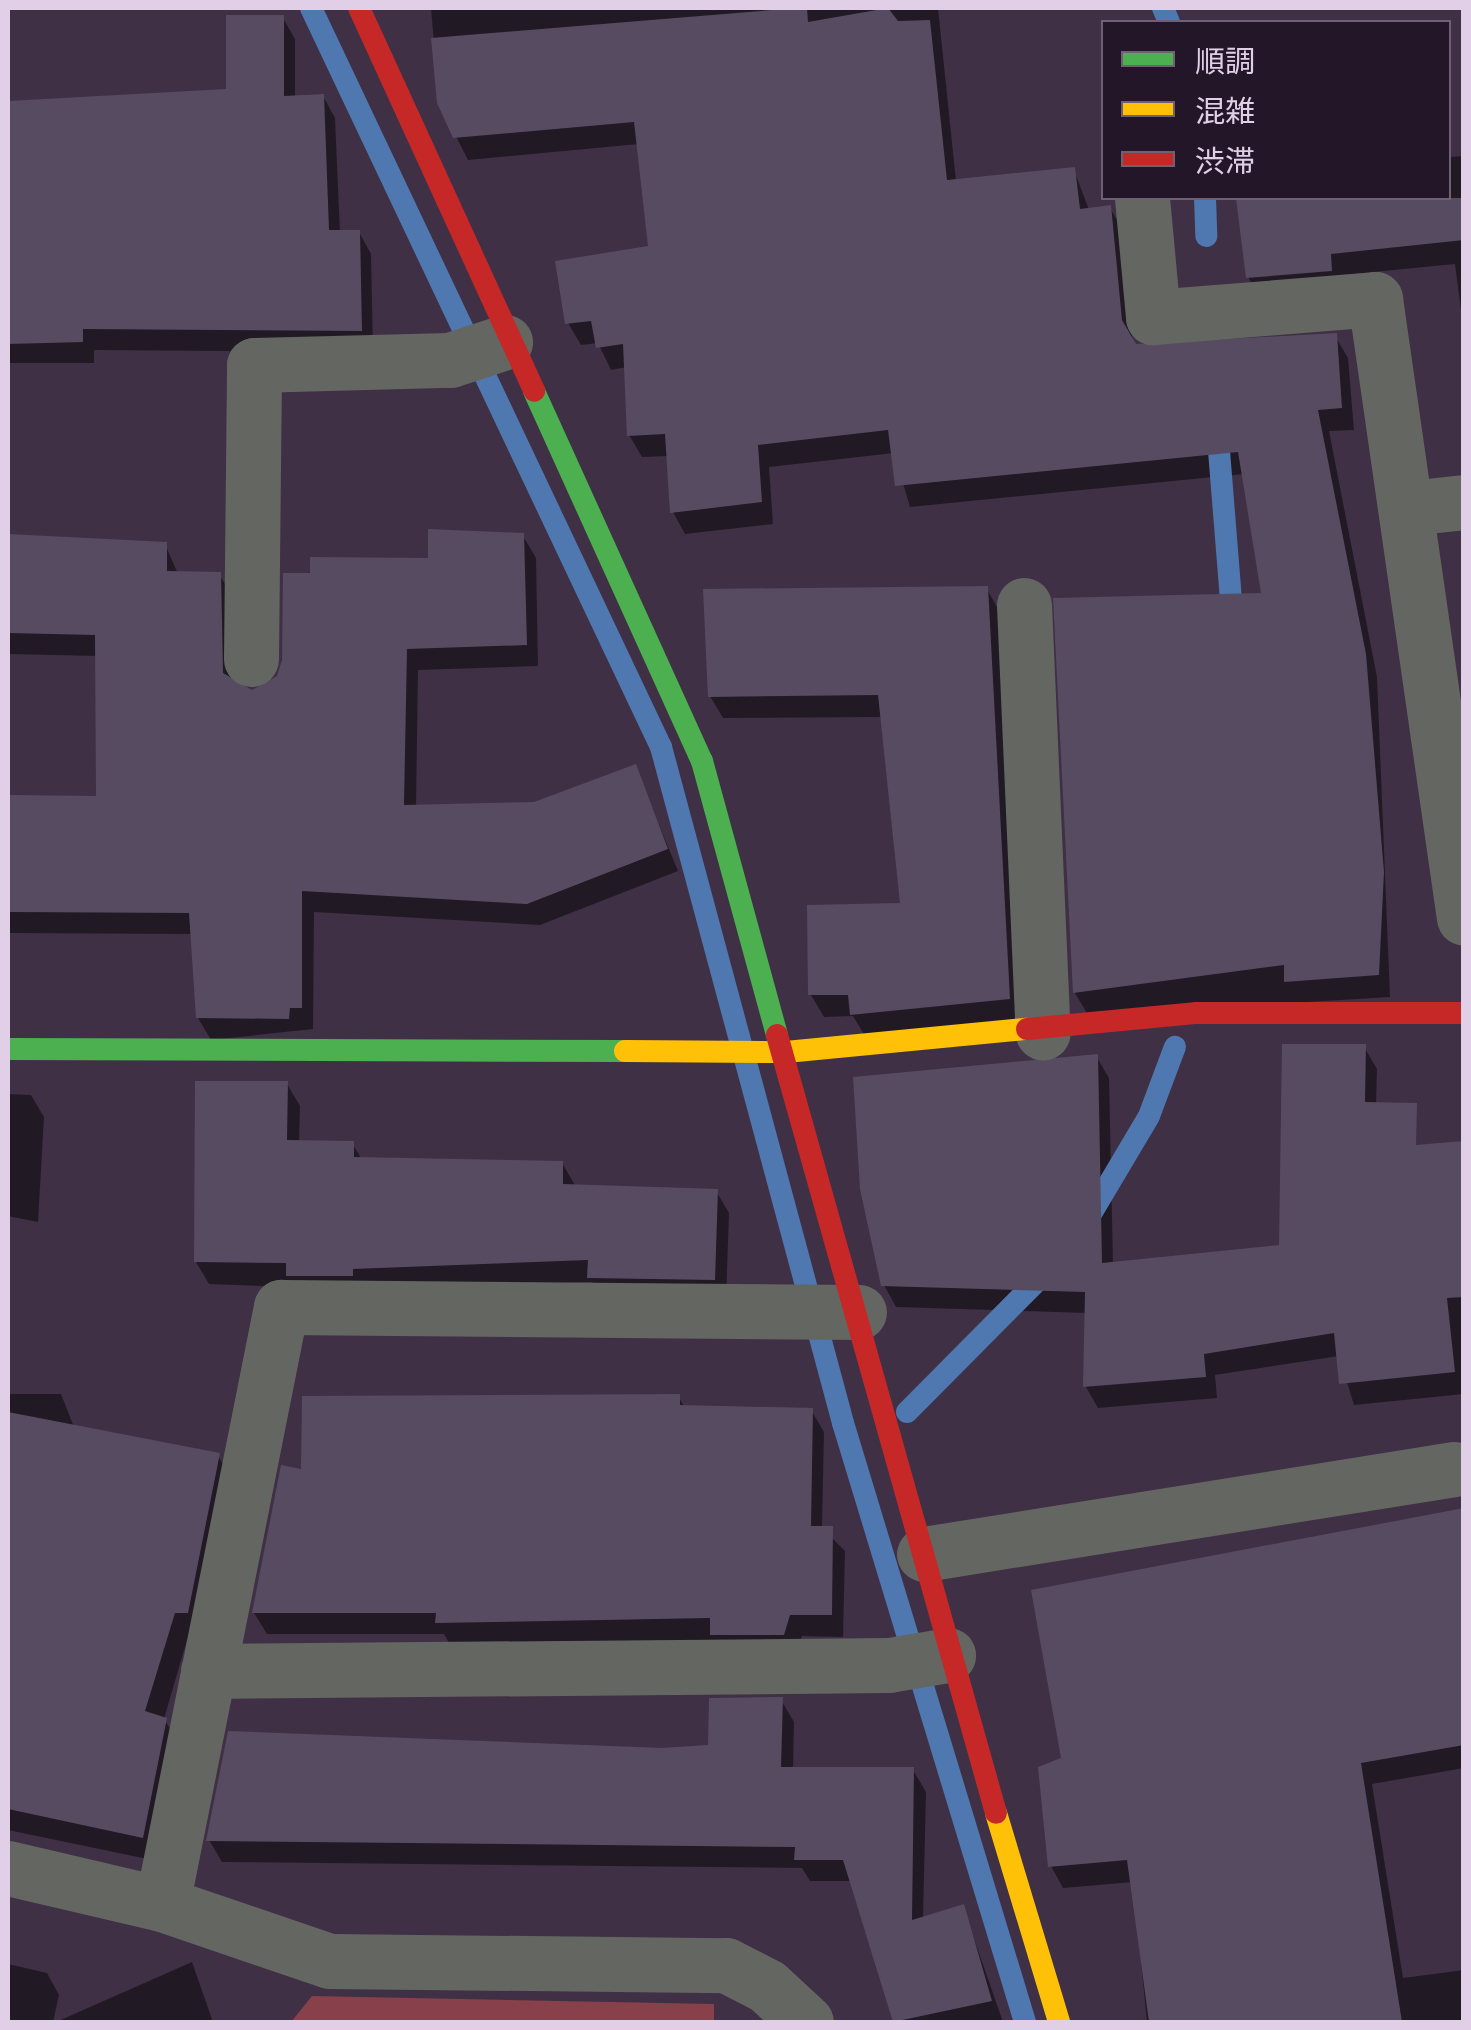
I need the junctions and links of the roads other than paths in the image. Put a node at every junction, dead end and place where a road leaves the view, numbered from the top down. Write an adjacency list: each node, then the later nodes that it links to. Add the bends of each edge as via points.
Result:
1 (358, 8): 3 (street)
2 (1142, 200): 5 (street, via 1153,317 1376,299)
3 (481, 350): 7 (street, via 254,365); 13 (street, via 702,761)
4 (1464, 502): 5 (street)
5 (1408, 508): 8 (street)
6 (1024, 605): 11 (street)
7 (251, 659)
8 (1458, 842): 9 (street)
9 (1464, 918)
10 (1464, 1013): 11 (street, via 1197,1014)
11 (1042, 1034): 13 (street)
12 (8, 1048): 13 (street)
13 (775, 1051): 14 (street)
14 (827, 1312): 16 (street); 18 (street, via 281,1306)
15 (1454, 1469): 16 (street)
16 (924, 1554): 17 (street)
17 (922, 1660): 18 (street); 22 (street)
18 (208, 1671): 20 (street)
19 (8, 1868): 20 (street)
20 (162, 1904): 21 (street, via 329,1961 726,1965 767,1986)
21 (806, 2022)
22 (1059, 2022)

